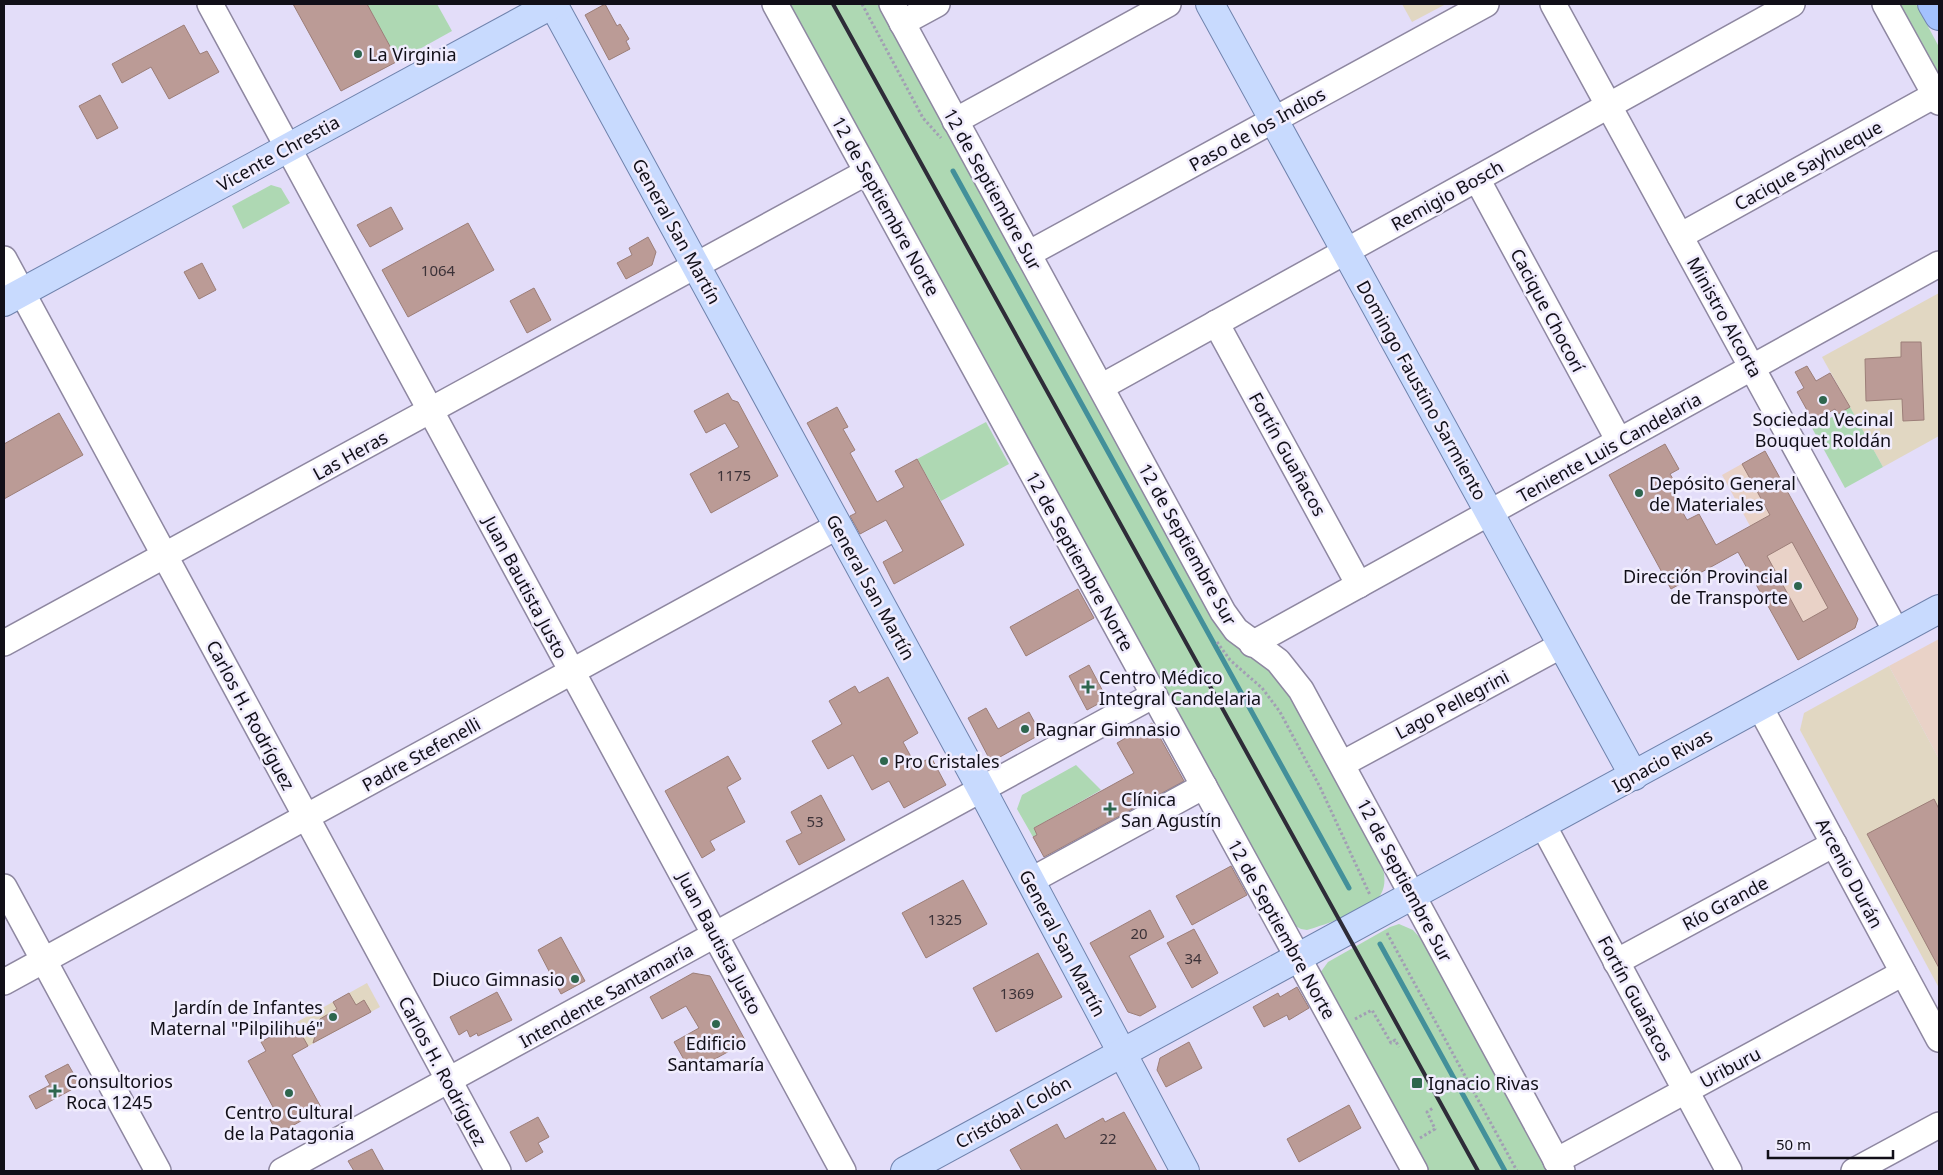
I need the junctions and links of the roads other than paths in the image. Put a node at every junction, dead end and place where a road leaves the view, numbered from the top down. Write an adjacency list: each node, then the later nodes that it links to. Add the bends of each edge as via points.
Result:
1 (210, 4): 18 (street, Juan Bautista Justo)
2 (553, 4): 18 (main road, Vicente Chrestia); 26 (main road, General San Martín)
3 (775, 4): 19 (street, 12 de Septiembre Norte)
4 (938, 4): 12 (street)
5 (1168, 4): 17 (street)
6 (1210, 4): 16 (main road, Domingo Faustino Sarmiento)
7 (1486, 4): 16 (street, Paso de los Indios)
8 (1553, 4): 15 (street, Ministro Alcorta)
9 (1792, 4): 15 (street, Remigio Bosch)
10 (1885, 4): 14 (street)
11 (1932, 4): 13 (highway)
12 (897, 14): 17 (street, 12 de Septiembre Sur)
13 (1939, 16)
14 (1937, 99): 21 (street, Cacique Sayhueque)
15 (1609, 105): 20 (street, Remigio Bosch); 21 (street, Ministro Alcorta)
16 (1274, 120): 22 (main road, Domingo Faustino Sarmiento); 23 (street, Paso de los Indios)
17 (955, 121): 23 (street, 12 de Septiembre Sur)
18 (288, 148): 27 (main road, Vicente Chrestia); 31 (street, Juan Bautista Justo)
19 (867, 172): 26 (street, Las Heras); 43 (street, 12 de Septiembre Norte)
20 (1477, 178): 22 (street, Remigio Bosch); 32 (street, Cacique Chocorí)
21 (1680, 236): 29 (street, Ministro Alcorta)
22 (1346, 251): 28 (street, Remigio Bosch); 33 (main road, Domingo Faustino Sarmiento)
23 (1028, 254): 30 (street, 12 de Septiembre Sur)
24 (4, 259): 27 (street, Carlos H. Rodríguez)
25 (1939, 264): 29 (street, Teniente Luis Candelaria)
26 (696, 266): 31 (street, Las Heras); 34 (main road, General San Martín)
27 (13, 297): 35 (street, Carlos H. Rodríguez)
28 (1216, 323): 30 (street, Remigio Bosch); 36 (street, Fortín Guañacos)
29 (1752, 367): 32 (street, Teniente Luis Candelaria); 38 (street, Ministro Alcorta)
30 (1101, 387): 40 (street, 12 de Septiembre Sur, via 1223,612)
31 (431, 411): 35 (street, Las Heras); 42 (street, Juan Bautista Justo)
32 (1619, 441): 33 (street, Teniente Luis Candelaria)
33 (1489, 513): 36 (street, Teniente Luis Candelaria); 41 (main road, Domingo Faustino Sarmiento)
34 (838, 526): 42 (street, Padre Stefenelli); 48 (main road, General San Martín)
35 (164, 556): 39 (street, Las Heras); 49 (street, Carlos H. Rodríguez)
36 (1359, 585): 40 (street, Teniente Luis Candelaria)
37 (1939, 609): 38 (main road, Ignacio Rivas)
38 (1896, 631): 44 (main road, Ignacio Rivas)
39 (4, 643)
40 (1252, 644): 45 (street, 12 de Septiembre Sur, via 1278,661 1294,680)
41 (1562, 645): 45 (street, Lago Pellegrini); 46 (main road, Domingo Faustino Sarmiento)
42 (572, 671): 49 (street, Padre Stefenelli); 55 (street, Juan Bautista Justo)
43 (1154, 695): 47 (street, 12 de Septiembre Norte); 48 (street)
44 (1760, 707): 46 (main road, Ignacio Rivas); 51 (street, Arcenio Durán)
45 (1342, 764): 54 (street, 12 de Septiembre Sur)
46 (1634, 776): 50 (main road, Ignacio Rivas)
47 (1204, 786): 52 (street); 56 (street, 12 de Septiembre Norte)
48 (982, 790): 52 (main road, General San Martín); 55 (street, Intendente Santamaría)
49 (306, 817): 57 (street, Padre Stefenelli); 63 (street, Carlos H. Rodríguez)
50 (1543, 825): 54 (main road, Ignacio Rivas); 58 (street, Fortín Guañacos)
51 (1834, 844): 58 (street, Río Grande); 59 (street, Arcenio Durán)
52 (1030, 881): 62 (main road, General San Martín)
53 (4, 887): 57 (street)
54 (1414, 896): 56 (main road, Ignacio Rivas); 66 (street, 12 de Septiembre Sur)
55 (715, 935): 63 (street, Intendente Santamaría); 70 (street, Juan Bautista Justo)
56 (1298, 958): 62 (main road, Ignacio Rivas); 73 (street, 12 de Septiembre Norte)
57 (44, 960): 60 (street, Padre Stefenelli); 67 (street)
58 (1616, 962): 64 (street, Fortín Guañacos)
59 (1904, 973): 61 (street, Arcenio Durán); 64 (street, Uriburu)
60 (4, 982)
61 (1939, 1039)
62 (1121, 1053): 71 (main road, Cristóbal Colón); 72 (main road, General San Martín)
63 (448, 1081): 68 (street, Intendente Santamaría); 69 (street, Carlos H. Rodríguez)
64 (1686, 1091): 66 (street, Uriburu); 74 (street, Fortín Guañacos)
65 (1939, 1125): 75 (street)
66 (1559, 1166)
67 (158, 1171)
68 (282, 1171)
69 (498, 1171)
70 (843, 1171)
71 (905, 1171)
72 (1185, 1171)
73 (1415, 1171)
74 (1729, 1171)
75 (1854, 1171)

